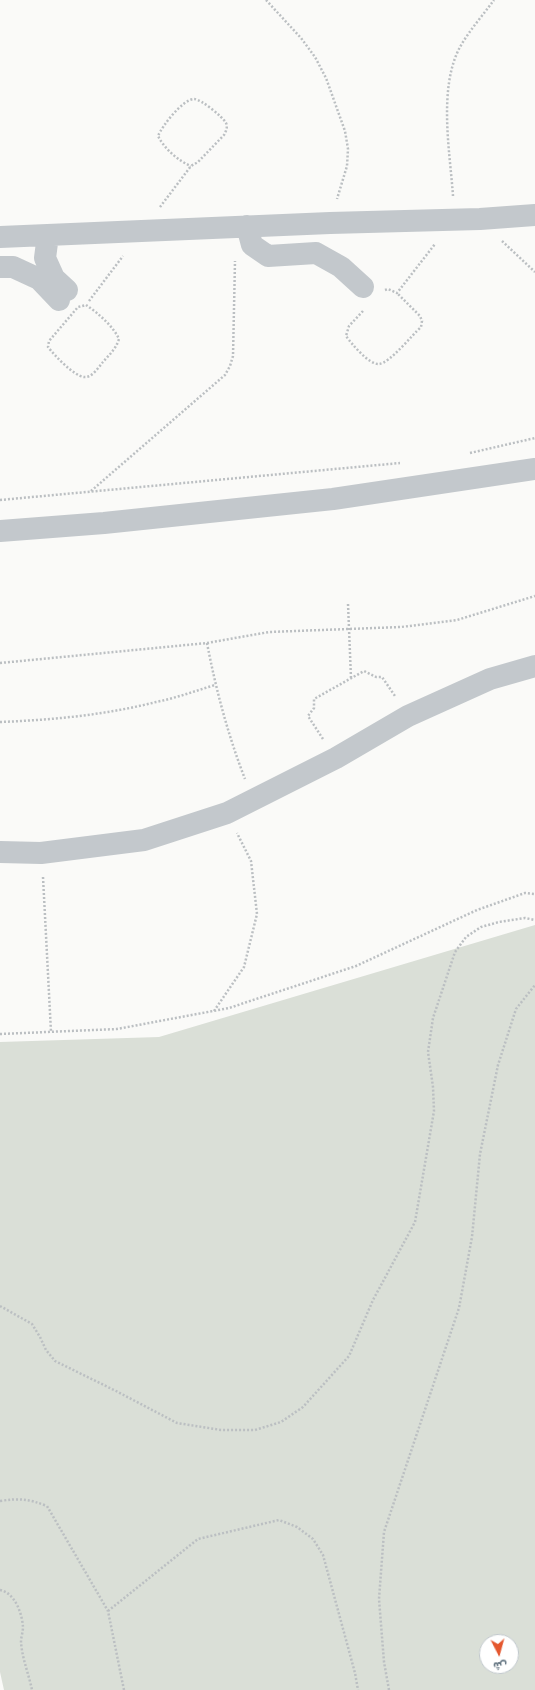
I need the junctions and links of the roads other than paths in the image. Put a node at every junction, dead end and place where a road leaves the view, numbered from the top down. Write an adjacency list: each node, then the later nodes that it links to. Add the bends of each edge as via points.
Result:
1 (535, 215): 2 (street)
2 (508, 218): 3 (street); 4 (street)
3 (241, 226): 5 (street); 8 (street, via 252,245 268,256 316,253)
4 (535, 226)
5 (48, 235): 6 (street); 7 (street, via 45,258 65,297 39,279 13,267)
6 (0, 237)
7 (0, 267)
8 (371, 289)
9 (535, 469): 10 (street, via 333,499)
10 (0, 531)
11 (535, 666): 12 (street, via 490,679 408,716 336,758 227,813 144,840 41,853)
12 (0, 852)

